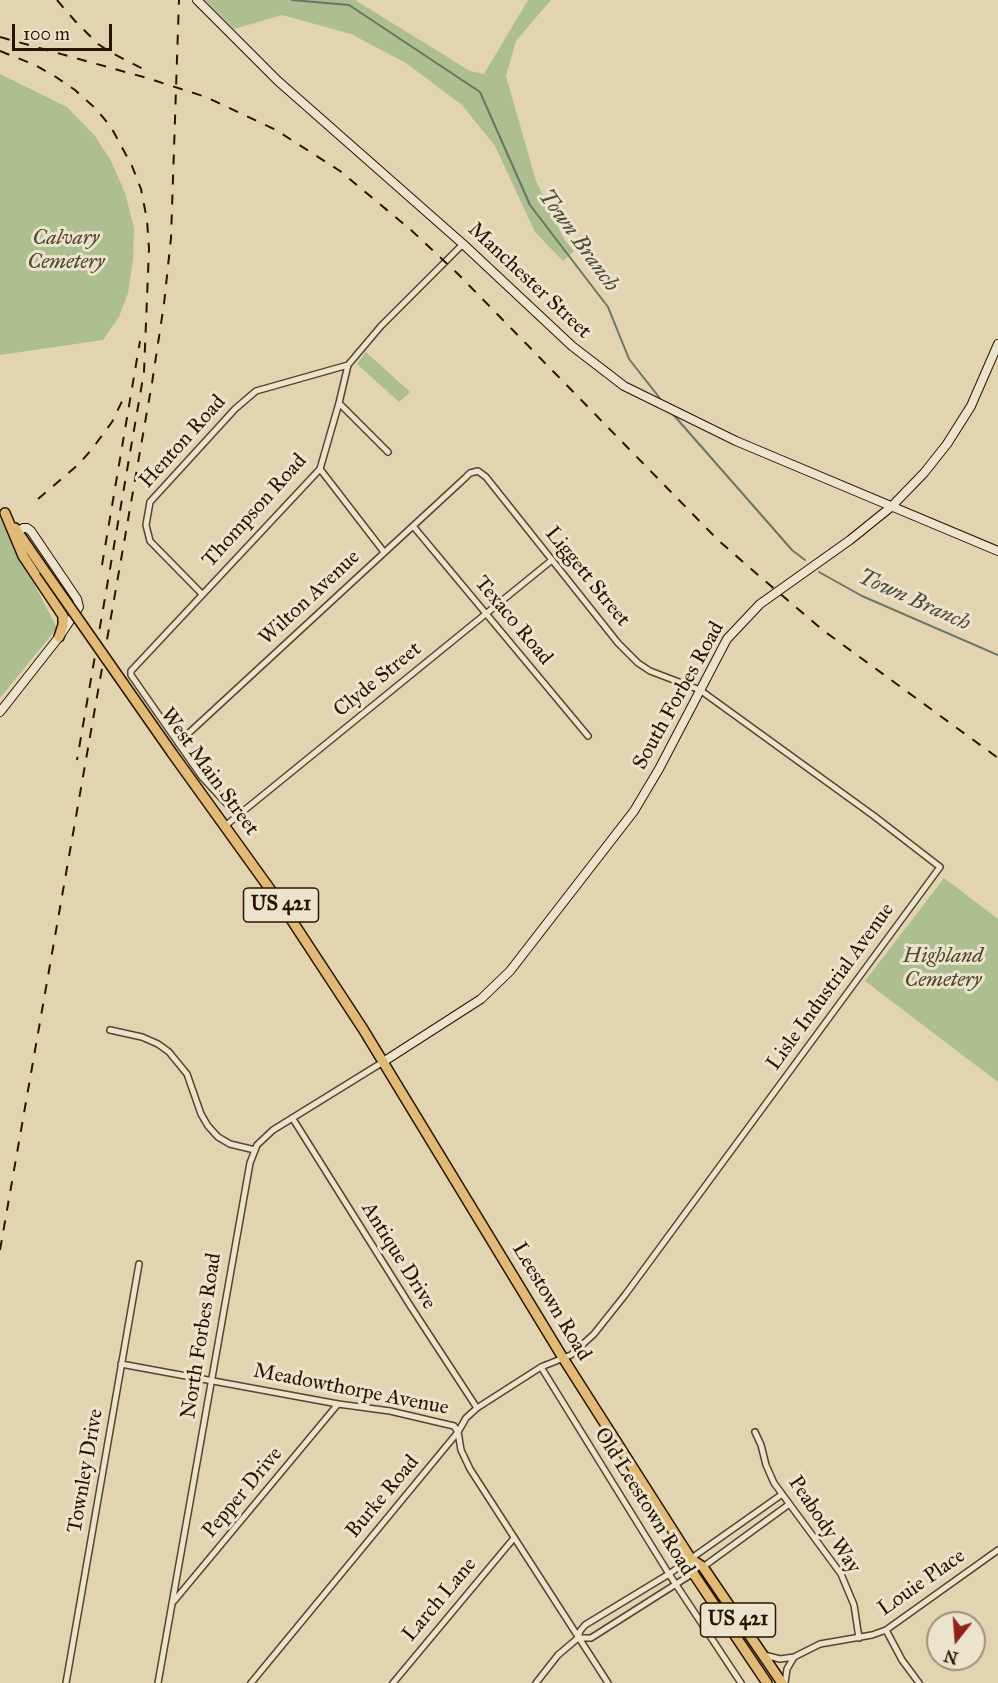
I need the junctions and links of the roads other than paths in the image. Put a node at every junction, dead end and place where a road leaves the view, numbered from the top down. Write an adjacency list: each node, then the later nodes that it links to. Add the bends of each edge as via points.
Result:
1 (197, 0): 2 (main road, Manchester Street, via 278,81)
2 (463, 244): 4 (street, Thompson Road); 9 (main road, Manchester Street, via 572,346 639,394)
3 (998, 344): 9 (main road, South Forbes Road, via 957,429)
4 (348, 365): 5 (street, Thompson Road); 16 (street, Henton Road, via 256,391 150,502 146,525 150,541)
5 (339, 403): 6 (street); 7 (street, Thompson Road)
6 (388, 452)
7 (320, 469): 14 (street); 16 (street, Thompson Road)
8 (465, 478): 11 (street, Wilton Avenue); 15 (street, Liggett Street, via 474,471 486,477)
9 (891, 507): 13 (main road, Manchester Street); 19 (main road, South Forbes Road, via 747,615 727,639)
10 (2, 509): 12 (main road, West Main Street / US 421); 18 (main road, via 23,556 63,616)
11 (413, 526): 14 (street, Wilton Avenue); 17 (street, Texaco Road)
12 (18, 532): 18 (main road, via 23,528 31,531 77,599 77,612); 24 (main road, West Main Street / US 421, bridge)
13 (998, 551)
14 (384, 552): 22 (street, Wilton Avenue)
15 (552, 560): 17 (street, Clyde Street); 19 (street, Liggett Street, via 634,659 650,671)
16 (202, 594): 22 (street, Thompson Road, via 133,668 131,675)
17 (486, 614): 21 (street, Texaco Road); 23 (street, Clyde Street)
18 (59, 637): 20 (main road)
19 (700, 690): 26 (main road, South Forbes Road, via 634,811 510,971 481,999); 30 (street, Lisle Industrial Avenue, via 940,867 624,1298 581,1348)
20 (0, 712)
21 (588, 736)
22 (178, 743): 23 (street, via 202,777)
23 (238, 816): 24 (street, Clyde Street)
24 (225, 826): 26 (main road, West Main Street / US 421, via 289,916)
25 (110, 1030): 28 (street, via 142,1037 169,1052 187,1074 208,1126 230,1144)
26 (383, 1062): 27 (street, North Forbes Road); 30 (main road, Leestown Road / US 421)
27 (293, 1119): 28 (street, North Forbes Road, via 264,1137); 35 (street, Antique Drive)
28 (255, 1150): 33 (street, North Forbes Road, via 242,1200)
29 (139, 1264): 31 (street, Townley Drive)
30 (563, 1358): 32 (street, Burke Road); 42 (main road, Leestown Road / US 421)
31 (121, 1364): 33 (street, Meadowthorpe Avenue); 53 (street, Townley Drive)
32 (541, 1367): 35 (street, Burke Road); 45 (street, Old Leestown Road)
33 (212, 1381): 34 (street, Meadowthorpe Avenue); 47 (street, North Forbes Road)
34 (338, 1404): 36 (street, Meadowthorpe Avenue, via 445,1422); 47 (street, Pepper Drive)
35 (477, 1408): 36 (street, Burke Road, via 465,1418)
36 (458, 1432): 40 (street, Meadowthorpe Avenue, via 464,1458); 55 (street, Burke Road)
37 (755, 1432): 38 (street, Peabody Way)
38 (781, 1495): 39 (street, Peabody Way); 42 (street)
39 (788, 1505): 43 (street); 50 (street, Peabody Way, via 841,1574 854,1605)
40 (514, 1538): 49 (street, Meadowthorpe Avenue); 56 (street, Larch Lane)
41 (998, 1550): 48 (street, Louie Place)
42 (691, 1559): 43 (main road, Leestown Road / US 421); 44 (main road, Leestown Road / US 421); 45 (street)
43 (703, 1567): 44 (street); 51 (main road, Leestown Road / US 421)
44 (693, 1573): 46 (street); 60 (main road, Leestown Road / US 421)
45 (669, 1574): 46 (street, Old Leestown Road); 49 (street, via 585,1625)
46 (676, 1585): 49 (street, via 591,1638); 59 (street, Old Leestown Road)
47 (173, 1603): 54 (street, North Forbes Road)
48 (886, 1630): 50 (street, Louie Place); 62 (street)
49 (578, 1638): 57 (street, via 558,1655); 58 (street, Meadowthorpe Avenue)
50 (859, 1638): 52 (street, Louie Place, via 820,1644)
51 (760, 1653): 52 (street, Louie Place, via 769,1658); 61 (main road, Leestown Road / US 421)
52 (794, 1657): 61 (street)
53 (66, 1683)
54 (158, 1683)
55 (251, 1683)
56 (393, 1683)
57 (536, 1683)
58 (608, 1683)
59 (741, 1683)
60 (767, 1683)
61 (784, 1683)
62 (919, 1683)

